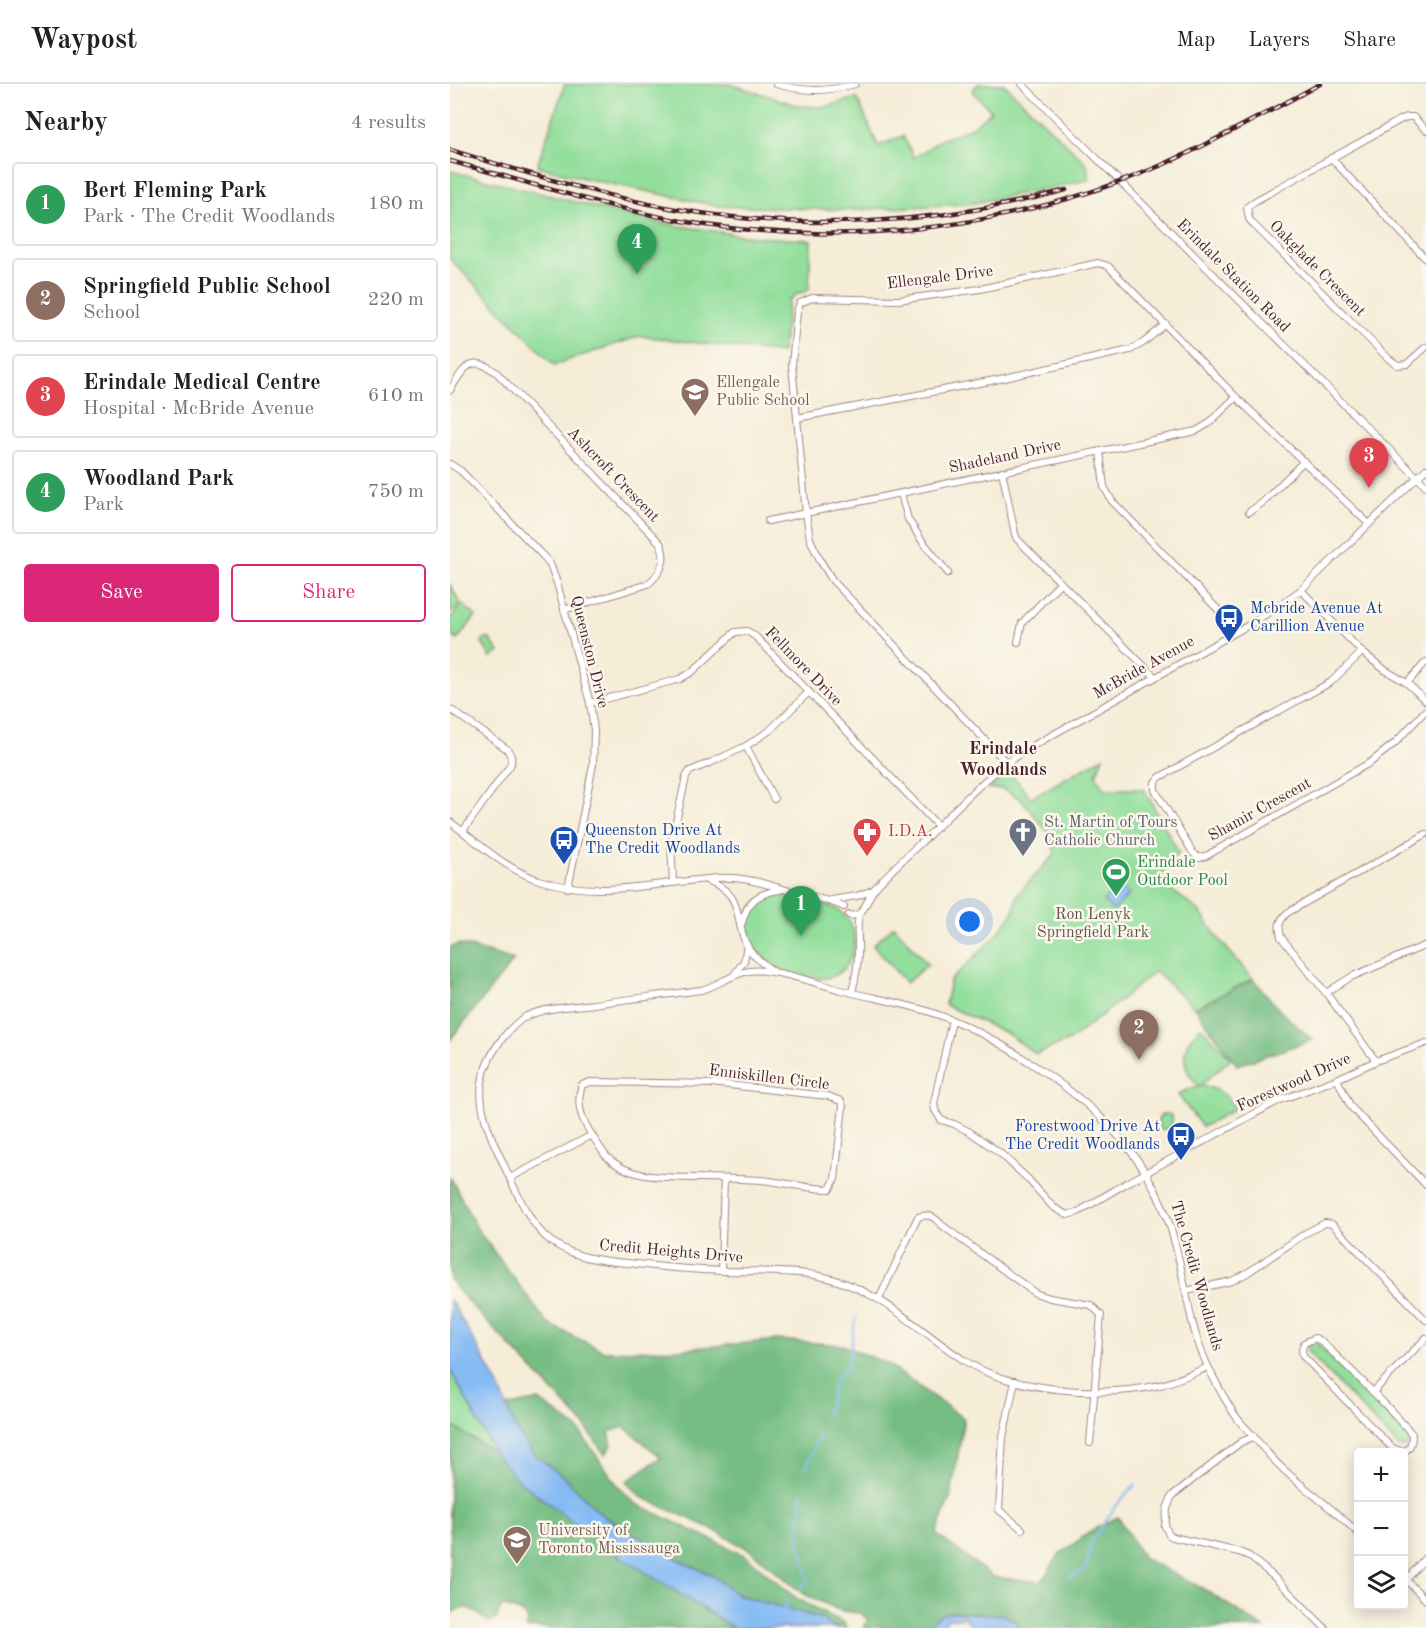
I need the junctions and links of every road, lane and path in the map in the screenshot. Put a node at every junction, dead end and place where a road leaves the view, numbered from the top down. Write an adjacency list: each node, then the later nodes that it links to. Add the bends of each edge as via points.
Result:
1 (776, 84): 2 (street, via 810,91)
2 (855, 84)
3 (1022, 84): 17 (street, Erindale Station Road)
4 (1426, 130): 5 (street, Oakglade Crescent, via 1413,117 1407,117)
5 (1331, 158): 6 (street); 8 (street, Oakglade Crescent, via 1255,201 1247,207 1249,219 1389,359 1398,365 1407,364)
6 (1426, 259)
7 (1166, 324): 10 (street, Ellengale Drive); 11 (street, via 1130,350); 11 (street, Ellengale Drive, via 1108,266 1098,263 980,289 898,300 812,298 800,303 797,312 792,365)
8 (1426, 347)
9 (450, 390): 27 (street, Ashcroft Crescent, via 466,368 473,363 485,364 660,543 663,563 658,576 648,585)
10 (1236, 397): 12 (street, Shadeland Drive, via 1196,431); 13 (street, Ellengale Drive)
11 (797, 418): 21 (street, Ellengale Drive)
12 (1100, 451): 16 (street, Shadeland Drive); 28 (street, via 1104,487 1112,501)
13 (1304, 462): 20 (street); 23 (street, Ellengale Drive)
14 (450, 464): 27 (street, Queenston Drive, via 550,564)
15 (1426, 469): 17 (street, McBride Avenue)
16 (1002, 471): 19 (street, Shadeland Drive); 25 (street, via 1017,539)
17 (1416, 478): 18 (street, Erindale Station Road); 23 (street, McBride Avenue)
18 (1426, 486)
19 (901, 494): 21 (street, Shadeland Drive); 24 (street, via 908,519)
20 (1249, 512)
21 (806, 513): 22 (street, Shadeland Drive); 40 (street, Ellengale Drive, via 810,539 833,581)
22 (768, 521)
23 (1369, 524): 26 (street, McBride Avenue)
24 (948, 573)
25 (1060, 583): 29 (street, via 1022,623); 32 (street)
26 (1301, 591): 28 (street, McBride Avenue); 30 (street)
27 (564, 610): 36 (street, Queenston Drive)
28 (1238, 630): 32 (street, McBride Avenue)
29 (1018, 642)
30 (1362, 652): 33 (street); 38 (street, Shamir Crescent, via 1330,682 1155,782 1155,790 1193,853 1199,858 1206,856 1371,762)
31 (1426, 662): 33 (street)
32 (1155, 677): 40 (street, McBride Avenue)
33 (1407, 683): 35 (street)
34 (809, 692): 36 (street, Fellmore Drive, via 756,638 740,630 680,679); 39 (street); 43 (street, Fellmore Drive)
35 (1426, 701)
36 (590, 702): 48 (street, Queenston Drive, via 593,765)
37 (450, 708): 44 (street, via 507,749 512,758 511,766)
38 (1426, 710)
39 (746, 746): 41 (street); 47 (street, via 690,771 686,777 671,844)
40 (1006, 762): 43 (street, McBride Avenue)
41 (774, 799)
42 (450, 822): 44 (street)
43 (938, 826): 50 (street, McBride Avenue)
44 (463, 831): 48 (street, via 521,873)
45 (1426, 834): 65 (street, via 1281,919 1281,937)
46 (705, 880): 47 (street); 49 (street, via 738,879); 58 (street, via 731,897)
47 (673, 883): 48 (street, via 607,890)
48 (568, 888)
49 (784, 889): 53 (street); 58 (street, via 753,899)
50 (874, 889): 51 (street, McBride Avenue); 55 (street, McBride Avenue)
51 (857, 896): 52 (street); 55 (street)
52 (848, 898): 53 (street); 54 (street)
53 (830, 900): 54 (street)
54 (844, 907): 56 (street)
55 (864, 907): 57 (street)
56 (849, 915): 57 (street); 59 (street)
57 (859, 915): 59 (street)
58 (742, 927): 60 (street)
59 (857, 927): 64 (street, via 857,971)
60 (747, 945): 62 (street, via 759,961); 63 (street, via 744,961)
61 (1426, 945): 65 (street, via 1351,977)
62 (775, 972): 63 (street, Credit Heights Drive, via 749,971); 64 (street, Credit Heights Drive)
63 (732, 978): 72 (street, Credit Heights Drive, via 701,990 551,1008 525,1017 510,1029 485,1068 480,1093 487,1127)
64 (852, 992): 66 (street, The Credit Woodlands)
65 (1326, 993): 68 (street)
66 (952, 1020): 71 (street, The Credit Woodlands, via 1001,1044 1077,1096 1112,1127); 71 (street, Forestwood Drive, via 934,1103 941,1120 970,1132 1000,1153 1053,1207 1068,1215)
67 (1426, 1043): 68 (street, Forestwood Drive)
68 (1376, 1061): 69 (street, Forestwood Drive)
69 (1337, 1079): 71 (street, Forestwood Drive, via 1278,1101); 74 (street, via 1351,1107)
70 (592, 1135): 72 (street); 73 (street, Enniskillen Circle, via 610,1161 632,1172); 73 (street, Enniskillen Circle, via 578,1103 582,1085 590,1082 720,1084 828,1096 841,1101 835,1179 830,1189)
71 (1146, 1173): 76 (street, The Credit Woodlands, via 1168,1218)
72 (510, 1178): 75 (street, Credit Heights Drive, via 537,1228 551,1242 567,1250 593,1260)
73 (724, 1179): 75 (street)
74 (1426, 1185)
75 (721, 1271): 77 (street, Credit Heights Drive, via 814,1275 852,1285)
76 (1186, 1292): 78 (street, via 1232,1281 1325,1223 1332,1224); 80 (street, The Credit Woodlands, via 1192,1324)
77 (879, 1299): 81 (street, Credit Heights Drive, via 964,1361); 82 (street, via 918,1217 933,1216 1035,1293 1091,1305 1101,1315)
78 (1426, 1320)
79 (1426, 1338): 83 (street)
80 (1208, 1367): 82 (street, Credit Heights Drive, via 1161,1385); 84 (street, The Credit Woodlands, via 1234,1415)
81 (1016, 1382): 82 (street, Credit Heights Drive); 86 (street, via 1003,1437 999,1510)
82 (1094, 1392): 85 (street)
83 (1373, 1392): 83 (street, via 1321,1341 1315,1338 1304,1343 1303,1356 1390,1446 1403,1452 1409,1449 1412,1434)
84 (1254, 1437): 87 (street, The Credit Woodlands, via 1280,1467); 92 (street, via 1173,1495 1167,1509 1167,1532 1173,1537 1249,1556)
85 (1090, 1443)
86 (1022, 1529)
87 (1354, 1529)
88 (1426, 1557): 89 (street)
89 (1408, 1576)
90 (1408, 1582): 91 (street)
91 (1426, 1599)
92 (1325, 1628)

